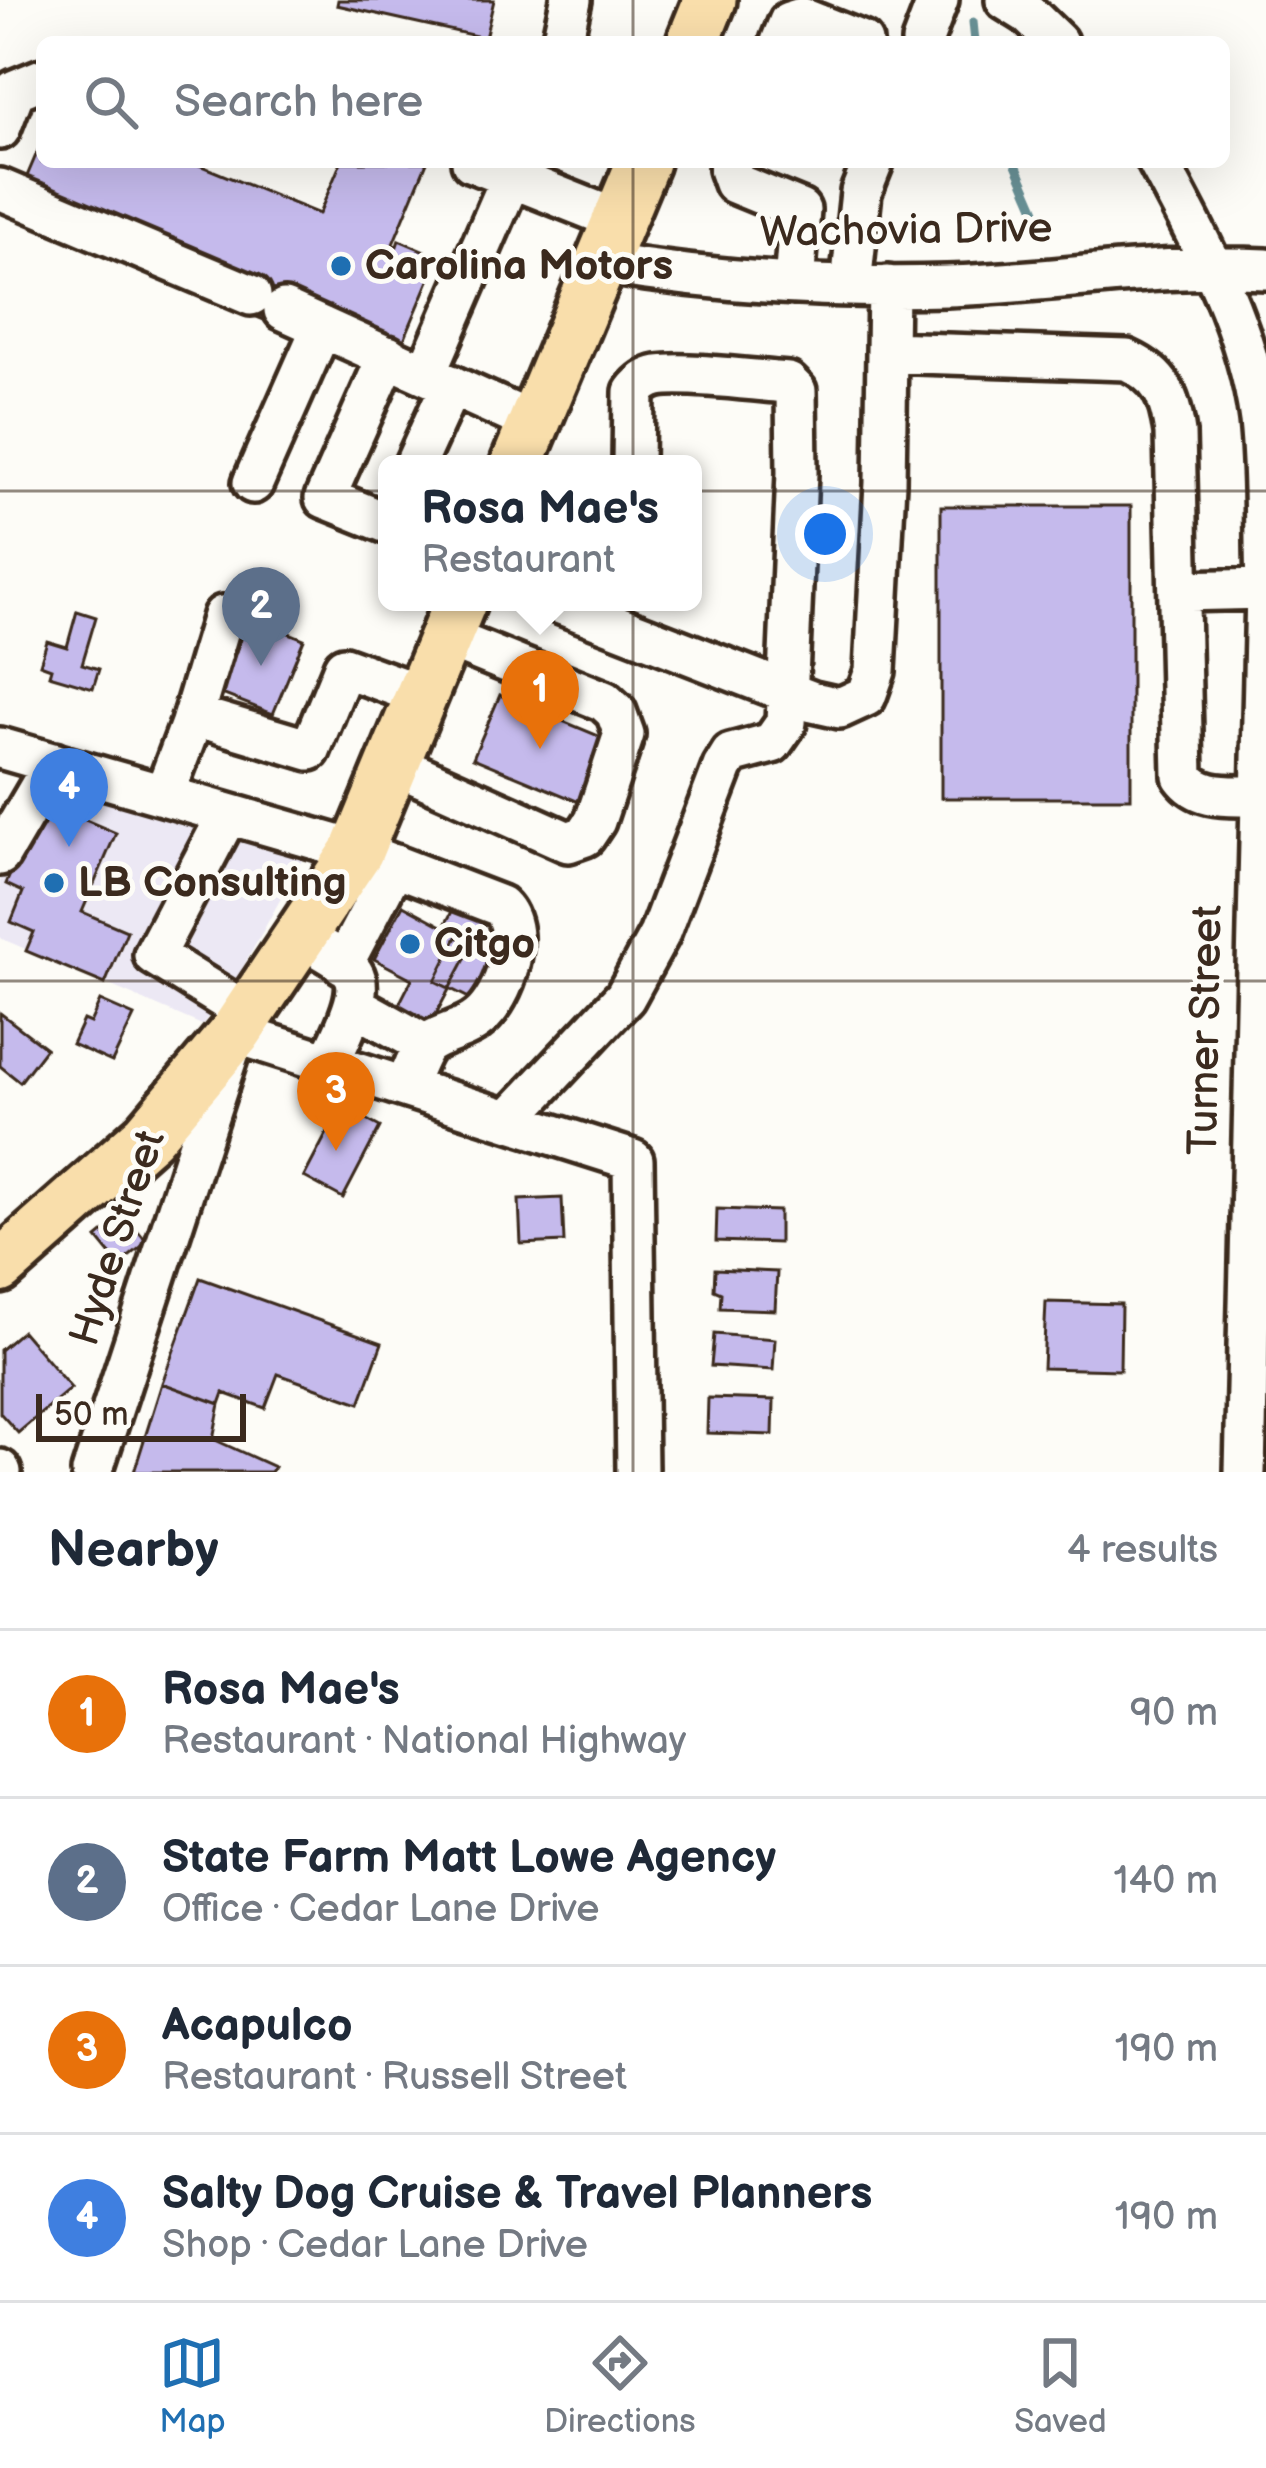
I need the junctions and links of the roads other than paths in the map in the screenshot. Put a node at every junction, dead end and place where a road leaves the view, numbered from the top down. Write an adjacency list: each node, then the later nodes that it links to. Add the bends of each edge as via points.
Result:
1 (571, 0): 5 (street)
2 (710, 0): 6 (main road)
3 (938, 0): 9 (street)
4 (1006, 0): 10 (street)
5 (563, 36)
6 (695, 36)
7 (783, 36): 8 (street, via 789,22 802,18)
8 (847, 36)
9 (924, 36)
10 (1051, 36)
11 (36, 81): 12 (street, via 15,90)
12 (0, 129)
13 (487, 168): 18 (street, Wachovia Drive)
14 (640, 168): 22 (main road)
15 (729, 168): 20 (street, via 734,183)
16 (871, 168): 21 (street)
17 (1161, 168): 23 (street, Turner Street)
18 (511, 178): 22 (street, Wachovia Drive); 30 (street)
19 (0, 189): 27 (street)
20 (800, 210): 21 (street); 25 (street)
21 (859, 214): 26 (street)
22 (609, 242): 25 (street, Wachovia Drive, via 691,278); 31 (main road)
23 (1214, 266): 24 (street, Wachovia Drive); 26 (street, Wachovia Drive); 36 (street, Turner Street, via 1260,420)
24 (1266, 268)
25 (794, 284): 26 (street, Wachovia Drive)
26 (869, 286): 28 (street)
27 (322, 327): 29 (street); 34 (street)
28 (886, 352): 37 (street, via 1127,360 1159,380 1175,433); 41 (street, via 875,671 866,696 840,708)
29 (388, 356): 30 (street); 35 (street, via 325,498)
30 (438, 379): 31 (street); 32 (street)
31 (526, 443)
32 (418, 455)
33 (633, 455): 41 (street, via 640,383 697,377 788,383 796,391)
34 (253, 483)
35 (378, 519)
36 (1266, 589): 37 (street); 48 (street, Turner Street)
37 (1179, 591): 48 (street, via 1183,776 1210,795)
38 (223, 616): 43 (street)
39 (629, 616): 41 (street)
40 (453, 620): 42 (main road); 46 (street, via 616,712 624,734 595,821 568,842)
41 (790, 693): 59 (street, via 781,736 731,754 722,766 659,935 625,997)
42 (421, 695): 43 (street, via 344,668 310,750 206,719); 46 (main road)
43 (190, 726): 47 (street)
44 (0, 748): 45 (street)
45 (54, 764): 47 (street); 50 (street)
46 (393, 764): 51 (main road)
47 (164, 795): 49 (street)
48 (1260, 796): 60 (street, Turner Street)
49 (228, 814): 51 (street); 55 (street, via 154,956)
50 (0, 855)
51 (376, 858): 52 (main road); 53 (street); 56 (street, via 500,906 513,925 512,955 482,1016)
52 (298, 935): 53 (street); 55 (main road)
53 (344, 964): 54 (street, via 357,984)
54 (354, 1005): 56 (street); 57 (street)
55 (241, 1023): 57 (street); 61 (main road, via 148,1136); 63 (street, Hyde Street)
56 (426, 1045): 58 (street)
57 (329, 1063): 58 (street)
58 (405, 1087): 59 (street)
59 (509, 1120): 64 (street, via 633,1160)
60 (1258, 1174): 62 (street, Turner Street)
61 (1, 1265)
62 (1252, 1449)
63 (92, 1472)
64 (637, 1472)

